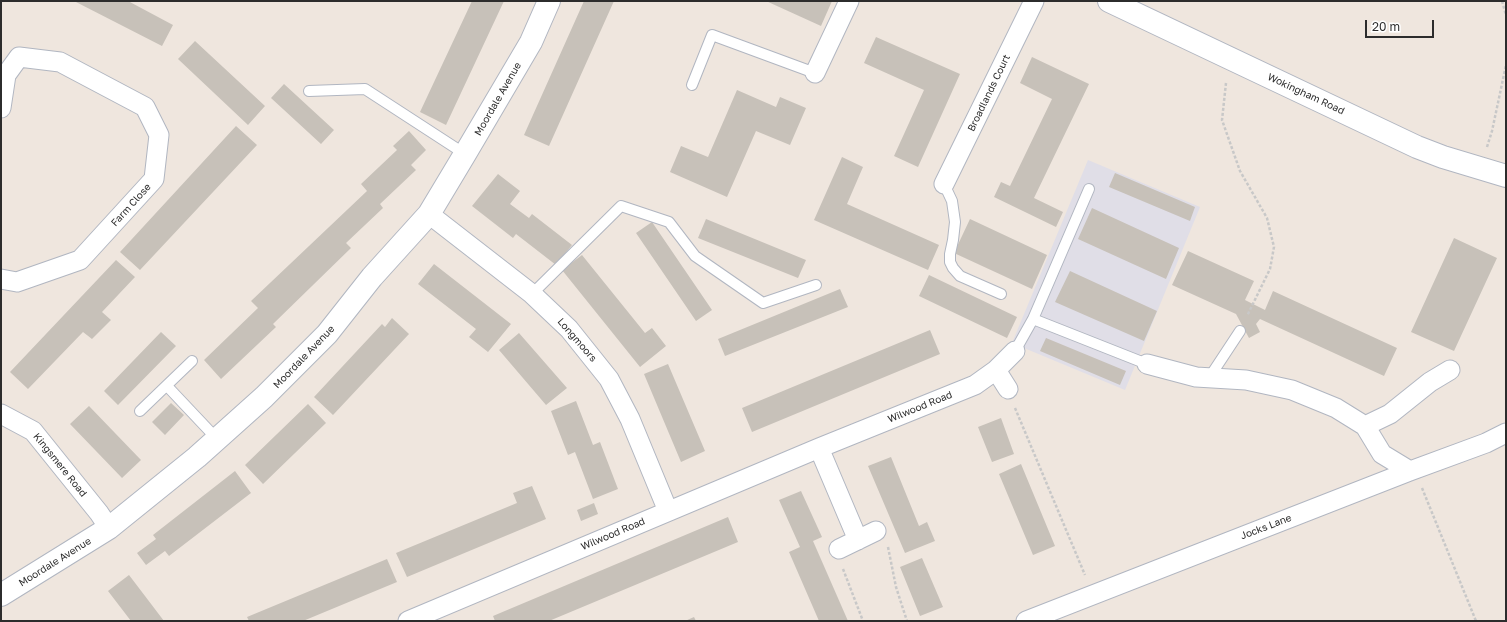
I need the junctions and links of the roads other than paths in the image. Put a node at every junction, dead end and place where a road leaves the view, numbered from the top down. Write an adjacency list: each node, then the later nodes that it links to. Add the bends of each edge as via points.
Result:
1 (549, 1): 9 (street, Moordale Avenue, via 531,42)
2 (849, 1): 5 (street)
3 (1034, 1): 11 (street, Broadlands Court)
4 (1109, 1): 10 (street, Wokingham Road, via 1417,147)
5 (815, 73): 6 (lane, via 712,35)
6 (692, 85)
7 (309, 91): 9 (lane, via 365,89)
8 (1, 108): 14 (street, Farm Close, via 6,75 19,57 60,62 145,107 159,135 154,179 80,260 17,282)
9 (465, 154): 13 (street, Moordale Avenue)
10 (1506, 176)
11 (944, 184): 17 (lane, via 952,201 955,222 950,262 960,276)
12 (1089, 189): 18 (lane)
13 (429, 214): 16 (street, Longmoors); 32 (street, Moordale Avenue, via 372,277 327,334 264,397)
14 (1, 279)
15 (816, 285): 16 (lane, via 763,304 695,256 669,222 621,206)
16 (532, 294): 35 (street, Longmoors, via 569,329 609,379 630,419)
17 (1001, 294)
18 (1033, 319): 20 (lane); 22 (lane)
19 (1240, 331): 25 (lane)
20 (1014, 351): 23 (street, Wilwood Road)
21 (192, 361): 26 (lane)
22 (1147, 364): 25 (street)
23 (996, 370): 27 (street); 33 (street, Wilwood Road, via 975,385)
24 (1450, 370): 30 (street, via 1430,382 1390,414)
25 (1209, 378): 30 (street, via 1246,380 1292,390 1336,408)
26 (166, 386): 28 (lane); 32 (lane)
27 (1008, 389)
28 (140, 410)
29 (1, 414): 36 (street, Kingsmere Road, via 33,431)
30 (1365, 426): 34 (street, via 1382,454)
31 (1506, 433): 34 (street, Jocks Lane)
32 (217, 439): 36 (street, Moordale Avenue)
33 (819, 448): 35 (street, Wilwood Road); 38 (street)
34 (1410, 471): 42 (street, Jocks Lane)
35 (668, 510): 41 (street, Wilwood Road)
36 (109, 528): 40 (street, Moordale Avenue)
37 (876, 531): 38 (street)
38 (858, 540): 39 (street)
39 (839, 549)
40 (1, 595)
41 (408, 621)
42 (1026, 621)

